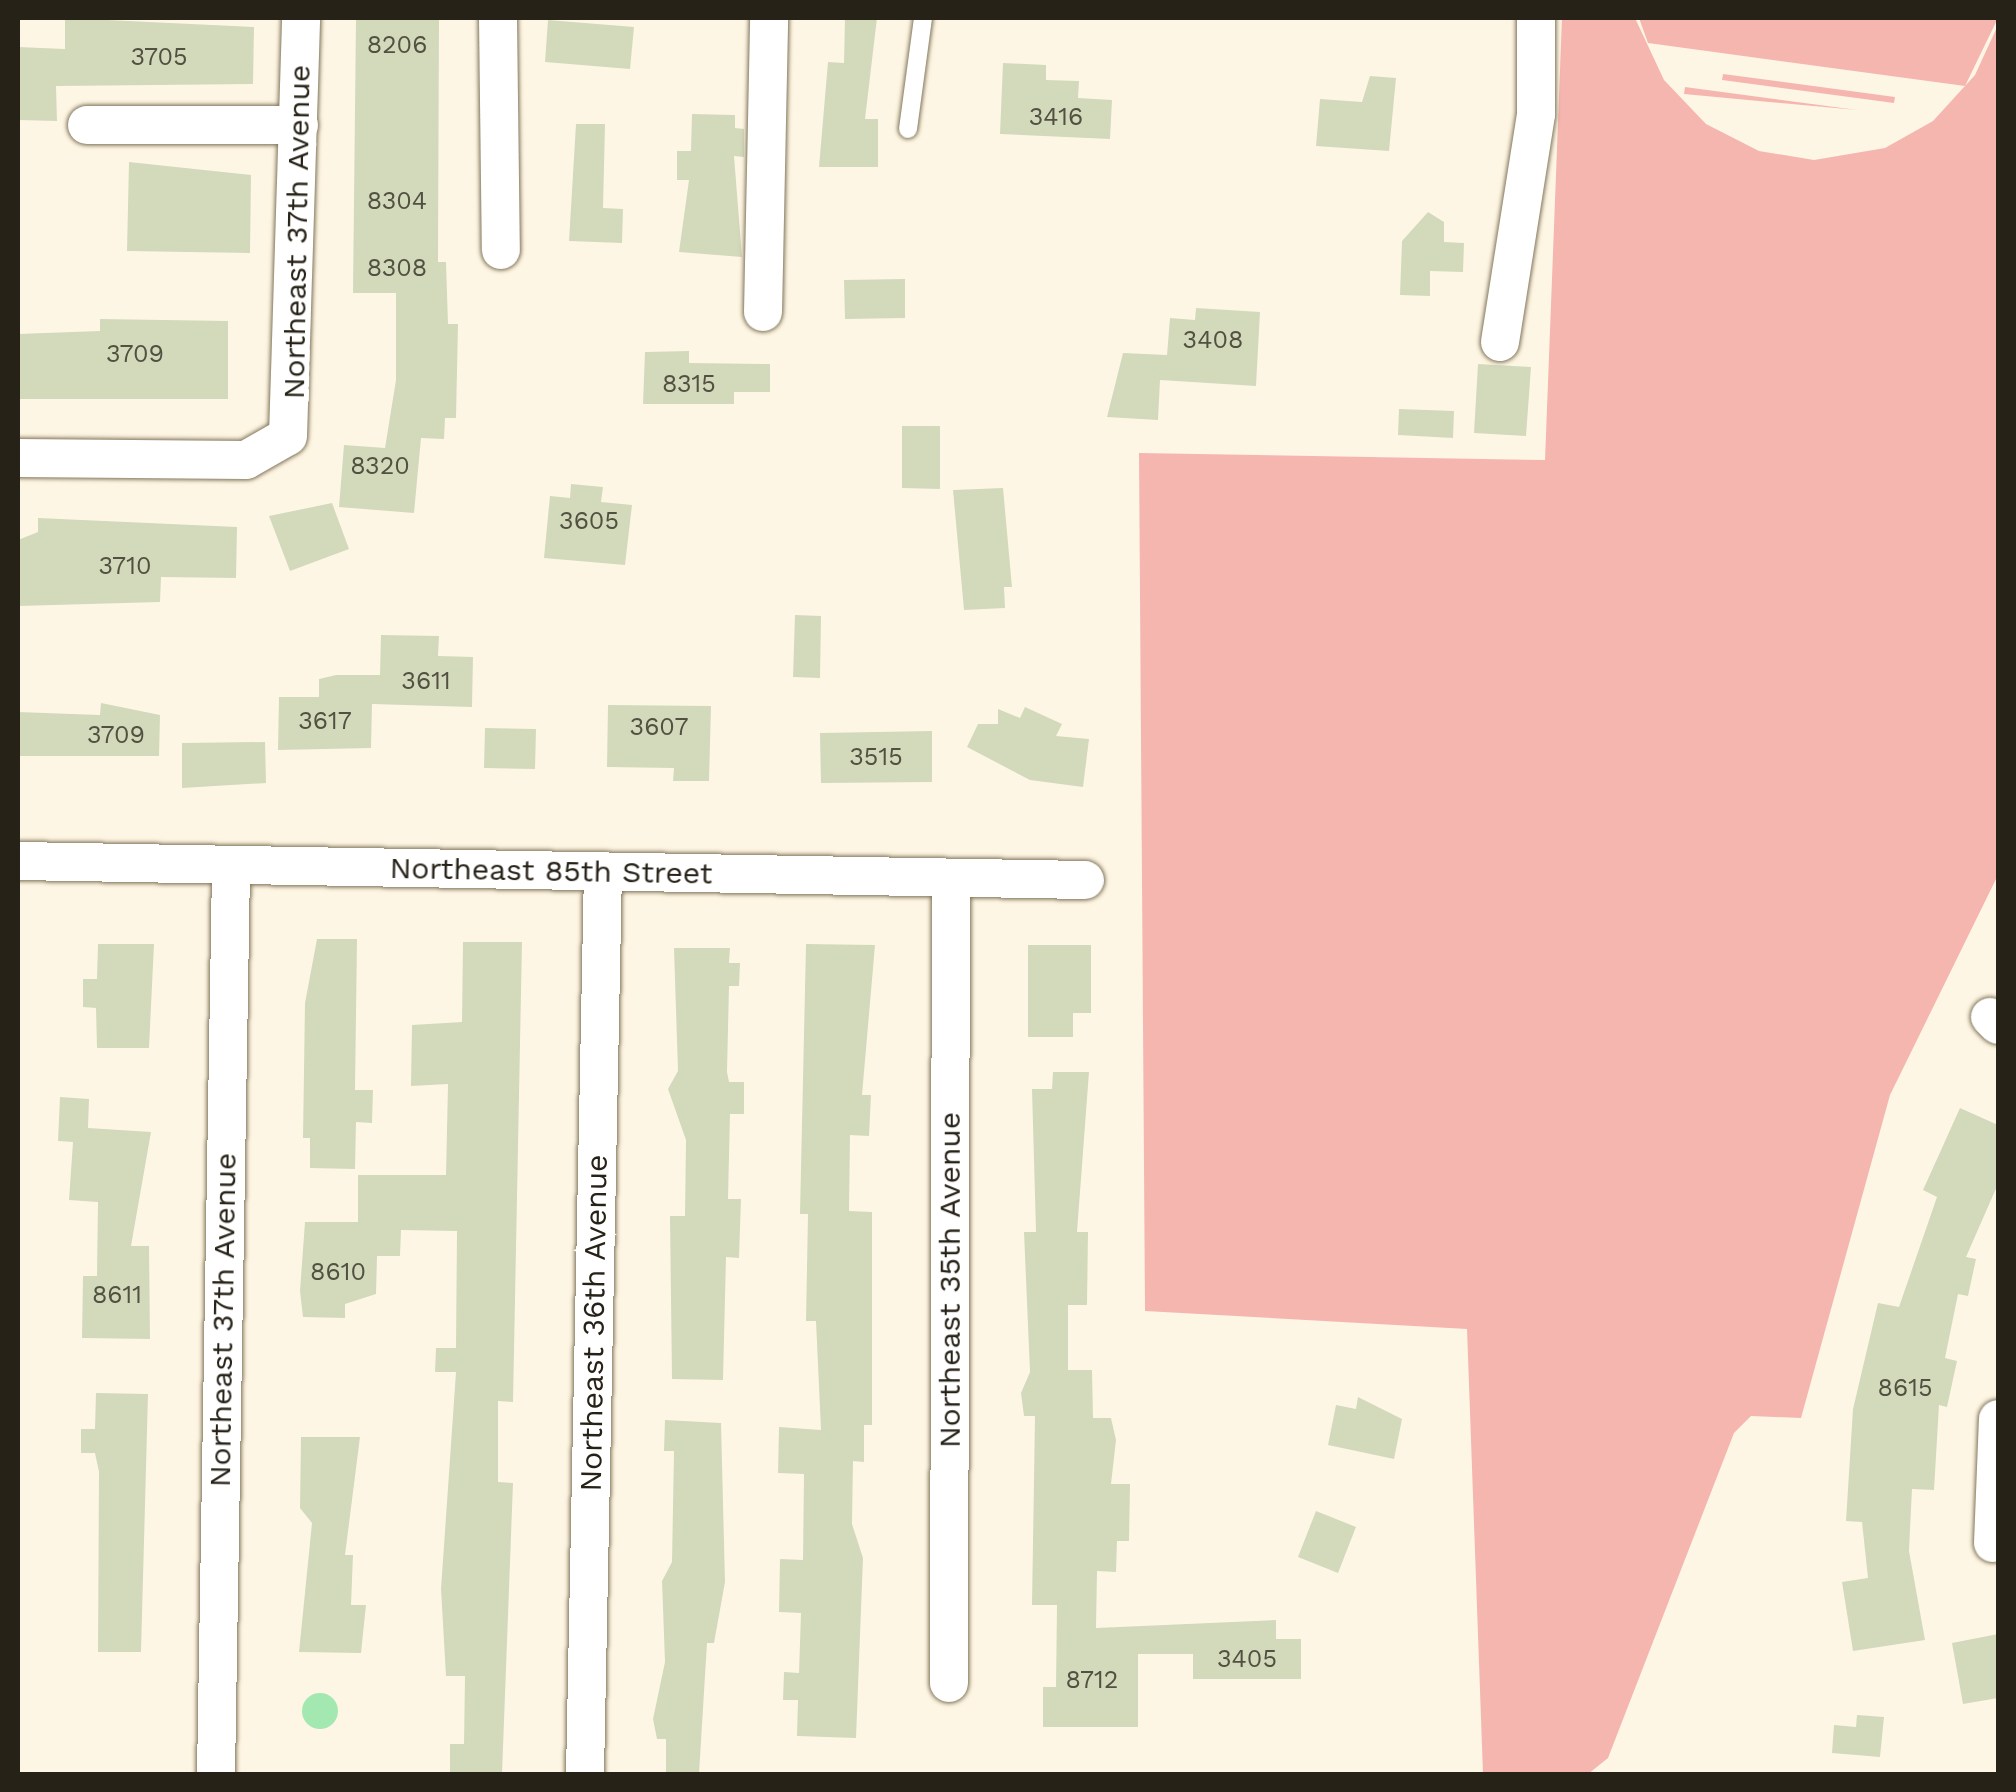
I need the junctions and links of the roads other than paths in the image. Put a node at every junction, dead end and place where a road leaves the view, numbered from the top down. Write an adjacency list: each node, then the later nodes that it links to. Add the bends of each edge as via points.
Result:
1 (300, 18): 7 (street, Northeast 37th Avenue)
2 (498, 18): 9 (street)
3 (769, 18): 10 (street)
4 (922, 18): 8 (lane)
5 (1536, 18): 11 (street, via 1536,114)
6 (87, 124): 7 (street)
7 (299, 125): 12 (street, Northeast 37th Avenue, via 294,410 282,444 246,460)
8 (908, 130)
9 (501, 250)
10 (763, 312)
11 (1500, 342)
12 (18, 458)
13 (18, 861): 14 (street, Northeast 85th Street)
14 (231, 865): 15 (street, Northeast 85th Street); 21 (street, Northeast 37th Avenue)
15 (603, 872): 16 (street, Northeast 85th Street); 22 (street, Northeast 36th Avenue)
16 (951, 878): 17 (street, Northeast 85th Street); 20 (street, Northeast 35th Avenue)
17 (1085, 880)
18 (1998, 1420): 19 (street)
19 (1992, 1543)
20 (949, 1682)
21 (216, 1774)
22 (585, 1774)

